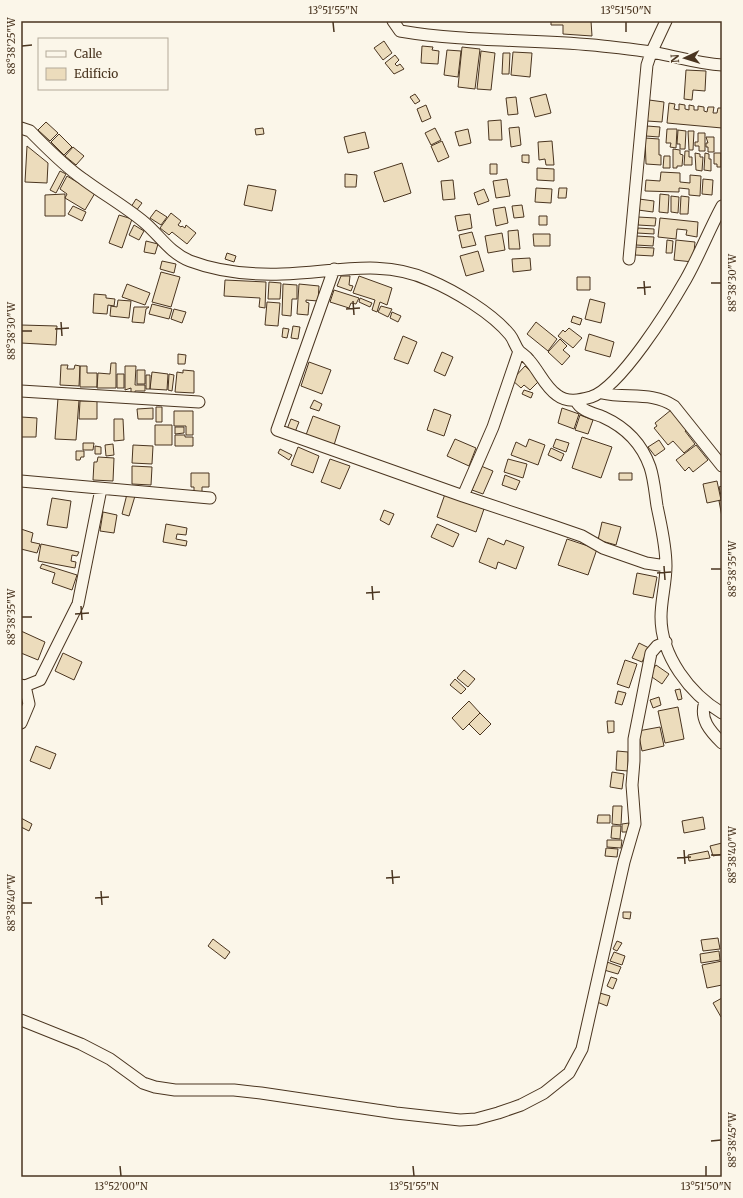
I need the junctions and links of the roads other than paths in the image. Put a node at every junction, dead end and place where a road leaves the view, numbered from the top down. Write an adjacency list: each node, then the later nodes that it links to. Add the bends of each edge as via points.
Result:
1 (393, 21): 3 (street, via 400,31 415,34 476,40 592,45)
2 (666, 21): 3 (street)
3 (651, 53): 4 (street); 7 (street, via 645,84)
4 (722, 65)
5 (21, 128): 8 (street, via 30,131 81,178 146,224 174,252 189,260 214,268 259,274)
6 (722, 206): 11 (street, via 682,286 637,353)
7 (629, 260)
8 (334, 269): 9 (street, via 376,267 413,274 429,280 500,324); 17 (street, via 277,430)
9 (519, 351): 12 (street, via 528,358 557,395 566,400); 17 (street, via 493,427)
10 (21, 391): 13 (street)
11 (602, 392): 12 (street); 14 (street, via 665,400 679,411)
12 (576, 400): 19 (street, via 578,406 624,430 636,441 643,453 650,467 664,534)
13 (199, 402)
14 (722, 466)
15 (21, 482): 16 (street)
16 (100, 488): 18 (street); 21 (street, via 78,604 40,680)
17 (464, 496): 19 (street, via 582,536 603,548 646,563)
18 (210, 498)
19 (666, 566): 20 (street, via 661,619)
20 (666, 642): 22 (street, via 683,679); 26 (street, via 657,646 652,653 637,718 632,785 635,824 624,862 584,1044 569,1073 544,1093 498,1113 460,1120 261,1092 167,1089 143,1083 110,1059 81,1044)
21 (23, 685): 24 (street, via 28,704)
22 (705, 702): 23 (street); 25 (street, via 703,715 707,727)
23 (722, 713)
24 (21, 723)
25 (722, 743)
26 (21, 1020)

